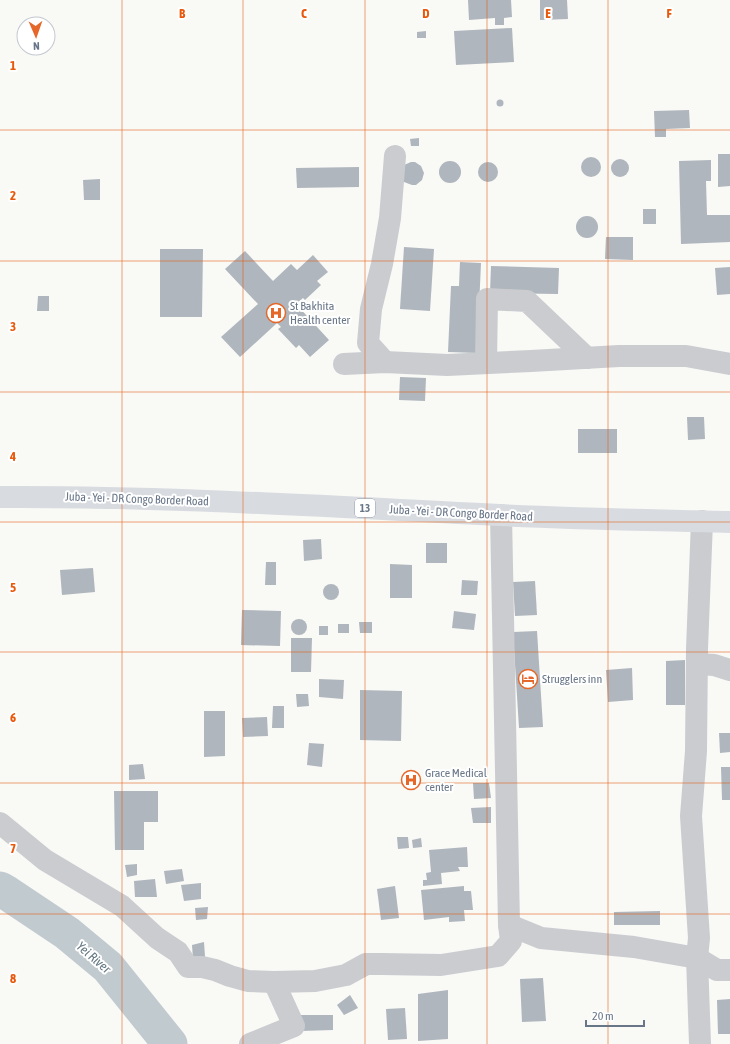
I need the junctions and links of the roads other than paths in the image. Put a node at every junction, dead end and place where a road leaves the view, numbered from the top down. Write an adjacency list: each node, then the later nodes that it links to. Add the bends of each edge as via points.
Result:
1 (395, 156): 3 (street, via 390,218 371,308 368,343)
2 (587, 358): 4 (street); 4 (street, via 527,301 487,299); 6 (street, via 686,356)
3 (385, 362): 4 (street, via 447,365); 5 (street)
4 (486, 363)
5 (344, 364)
6 (730, 364)
7 (0, 497): 8 (main road, Juba - Yei - DR Congo Border Road / 13, via 154,498)
8 (502, 515): 9 (main road, Juba - Yei - DR Congo Border Road / 13); 14 (street)
9 (702, 521): 10 (main road, Juba - Yei - DR Congo Border Road / 13); 11 (street)
10 (730, 522)
11 (697, 664): 12 (street, via 714,665); 15 (street, via 696,752 691,816 699,938)
12 (730, 670)
13 (0, 823): 17 (street, via 45,860 122,906 157,938 178,952 188,967 215,970 248,981)
14 (509, 924): 15 (street, via 541,938 634,947); 17 (street, via 511,941 498,956 441,965 366,964 346,975 315,981)
15 (697, 958): 16 (street, via 717,970); 19 (street)
16 (730, 970)
17 (274, 982): 18 (street, via 294,1026)
18 (250, 1044)
19 (700, 1044)

